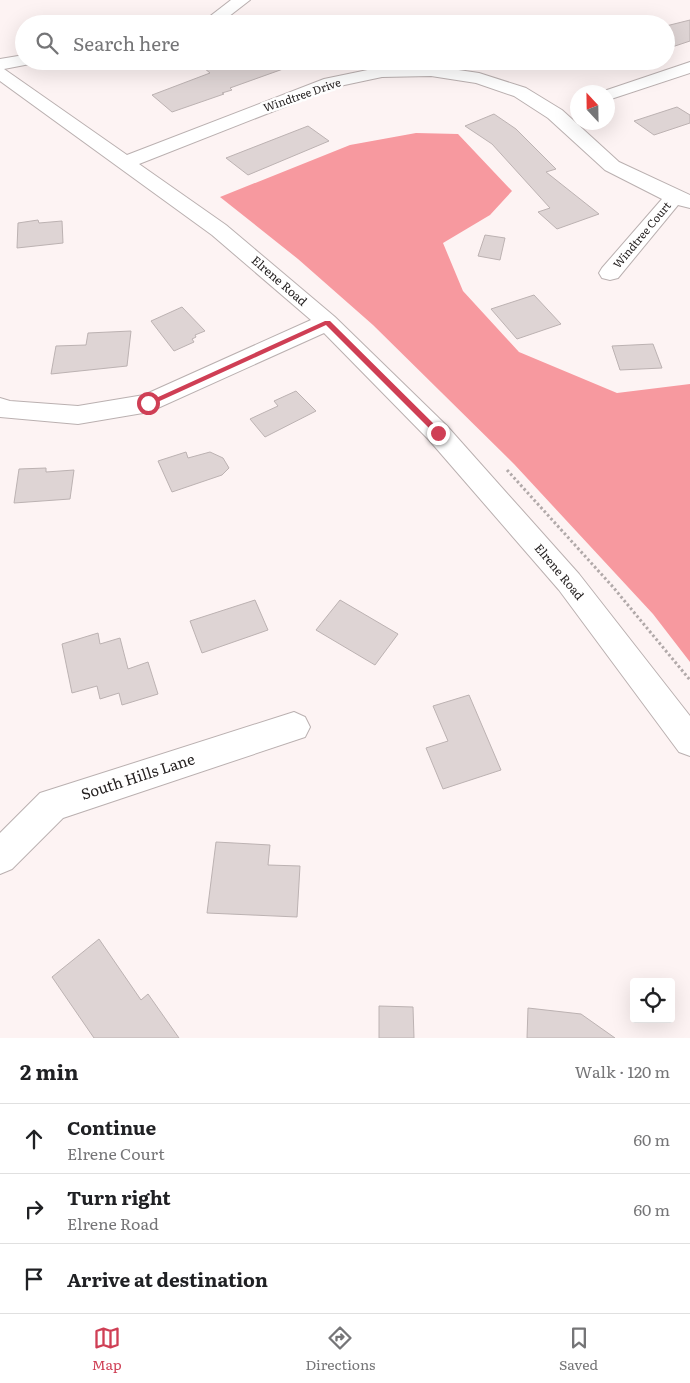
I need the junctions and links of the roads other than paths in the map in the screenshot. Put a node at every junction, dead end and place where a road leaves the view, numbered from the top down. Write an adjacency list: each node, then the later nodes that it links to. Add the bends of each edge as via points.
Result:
1 (242, 0): 2 (street)
2 (221, 15)
3 (15, 62): 4 (street)
4 (0, 64)
5 (690, 68): 7 (street)
6 (0, 73): 10 (street, Elrene Road)
7 (615, 93)
8 (570, 109): 9 (street)
9 (555, 114): 10 (street, Windtree Drive, via 520,92 479,78 431,71 382,72 330,83); 11 (street, Windtree Drive, via 612,166)
10 (126, 162): 13 (street, Elrene Road, via 219,230)
11 (682, 200): 12 (street, Windtree Court)
12 (610, 273)
13 (327, 322): 14 (street, via 148,403 78,414); 16 (street, Elrene Road, via 438,433 569,582)
14 (0, 407)
15 (294, 727): 17 (street, South Hills Lane, via 52,805)
16 (690, 741)
17 (0, 857)

